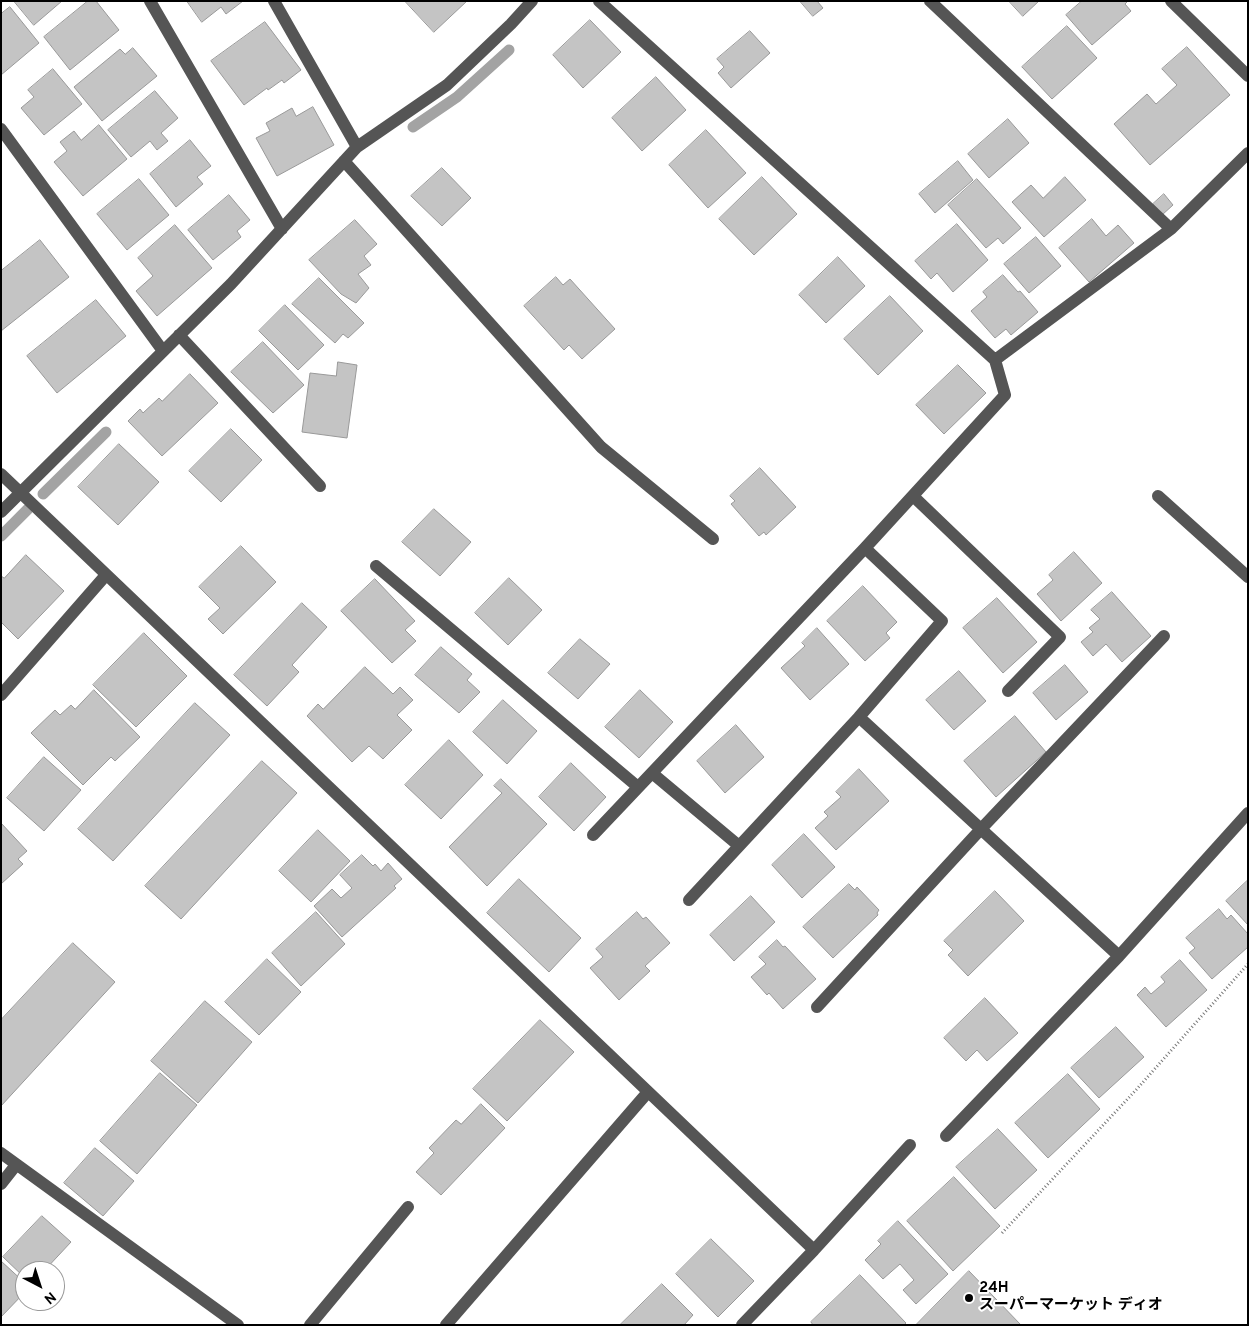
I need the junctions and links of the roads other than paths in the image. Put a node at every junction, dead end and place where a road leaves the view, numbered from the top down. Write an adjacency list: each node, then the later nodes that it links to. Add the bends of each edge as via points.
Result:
1 (150, 1): 12 (street)
2 (274, 1): 9 (street)
3 (532, 1): 9 (street, via 447,85)
4 (599, 1): 16 (street)
5 (930, 1): 13 (street)
6 (1171, 1): 7 (street)
7 (1248, 76)
8 (1, 129): 15 (street)
9 (357, 147): 11 (street)
10 (1248, 153): 13 (street)
11 (344, 161): 12 (street); 23 (street, via 601,447)
12 (282, 229): 14 (street)
13 (1171, 229): 16 (street)
14 (179, 335): 15 (street); 18 (street)
15 (163, 351): 19 (street)
16 (995, 360): 20 (street, via 1005,395)
17 (1, 474): 19 (street)
18 (320, 486)
19 (21, 493): 22 (street); 26 (street)
20 (913, 496): 24 (street); 29 (street, via 1060,637)
21 (1158, 496): 27 (street)
22 (1, 512)
23 (713, 539)
24 (864, 548): 31 (street, via 942,621); 32 (street)
25 (376, 566): 33 (street)
26 (106, 575): 30 (street); 41 (street)
27 (1248, 577)
28 (1164, 636): 35 (street)
29 (1008, 691)
30 (1, 695)
31 (859, 717): 35 (street); 37 (street)
32 (652, 773): 33 (street); 37 (street)
33 (638, 787): 36 (street)
34 (1248, 813): 39 (street)
35 (981, 829): 39 (street); 40 (street)
36 (593, 835)
37 (738, 845): 38 (street)
38 (689, 900)
39 (1119, 956): 42 (street)
40 (817, 1007)
41 (648, 1092): 48 (street); 51 (street)
42 (946, 1136)
43 (910, 1146): 48 (street)
44 (1, 1153): 45 (street)
45 (16, 1165): 46 (street); 49 (street)
46 (1, 1184)
47 (408, 1207): 50 (street)
48 (814, 1250): 52 (street)
49 (238, 1325)
50 (310, 1325)
51 (446, 1325)
52 (742, 1325)

